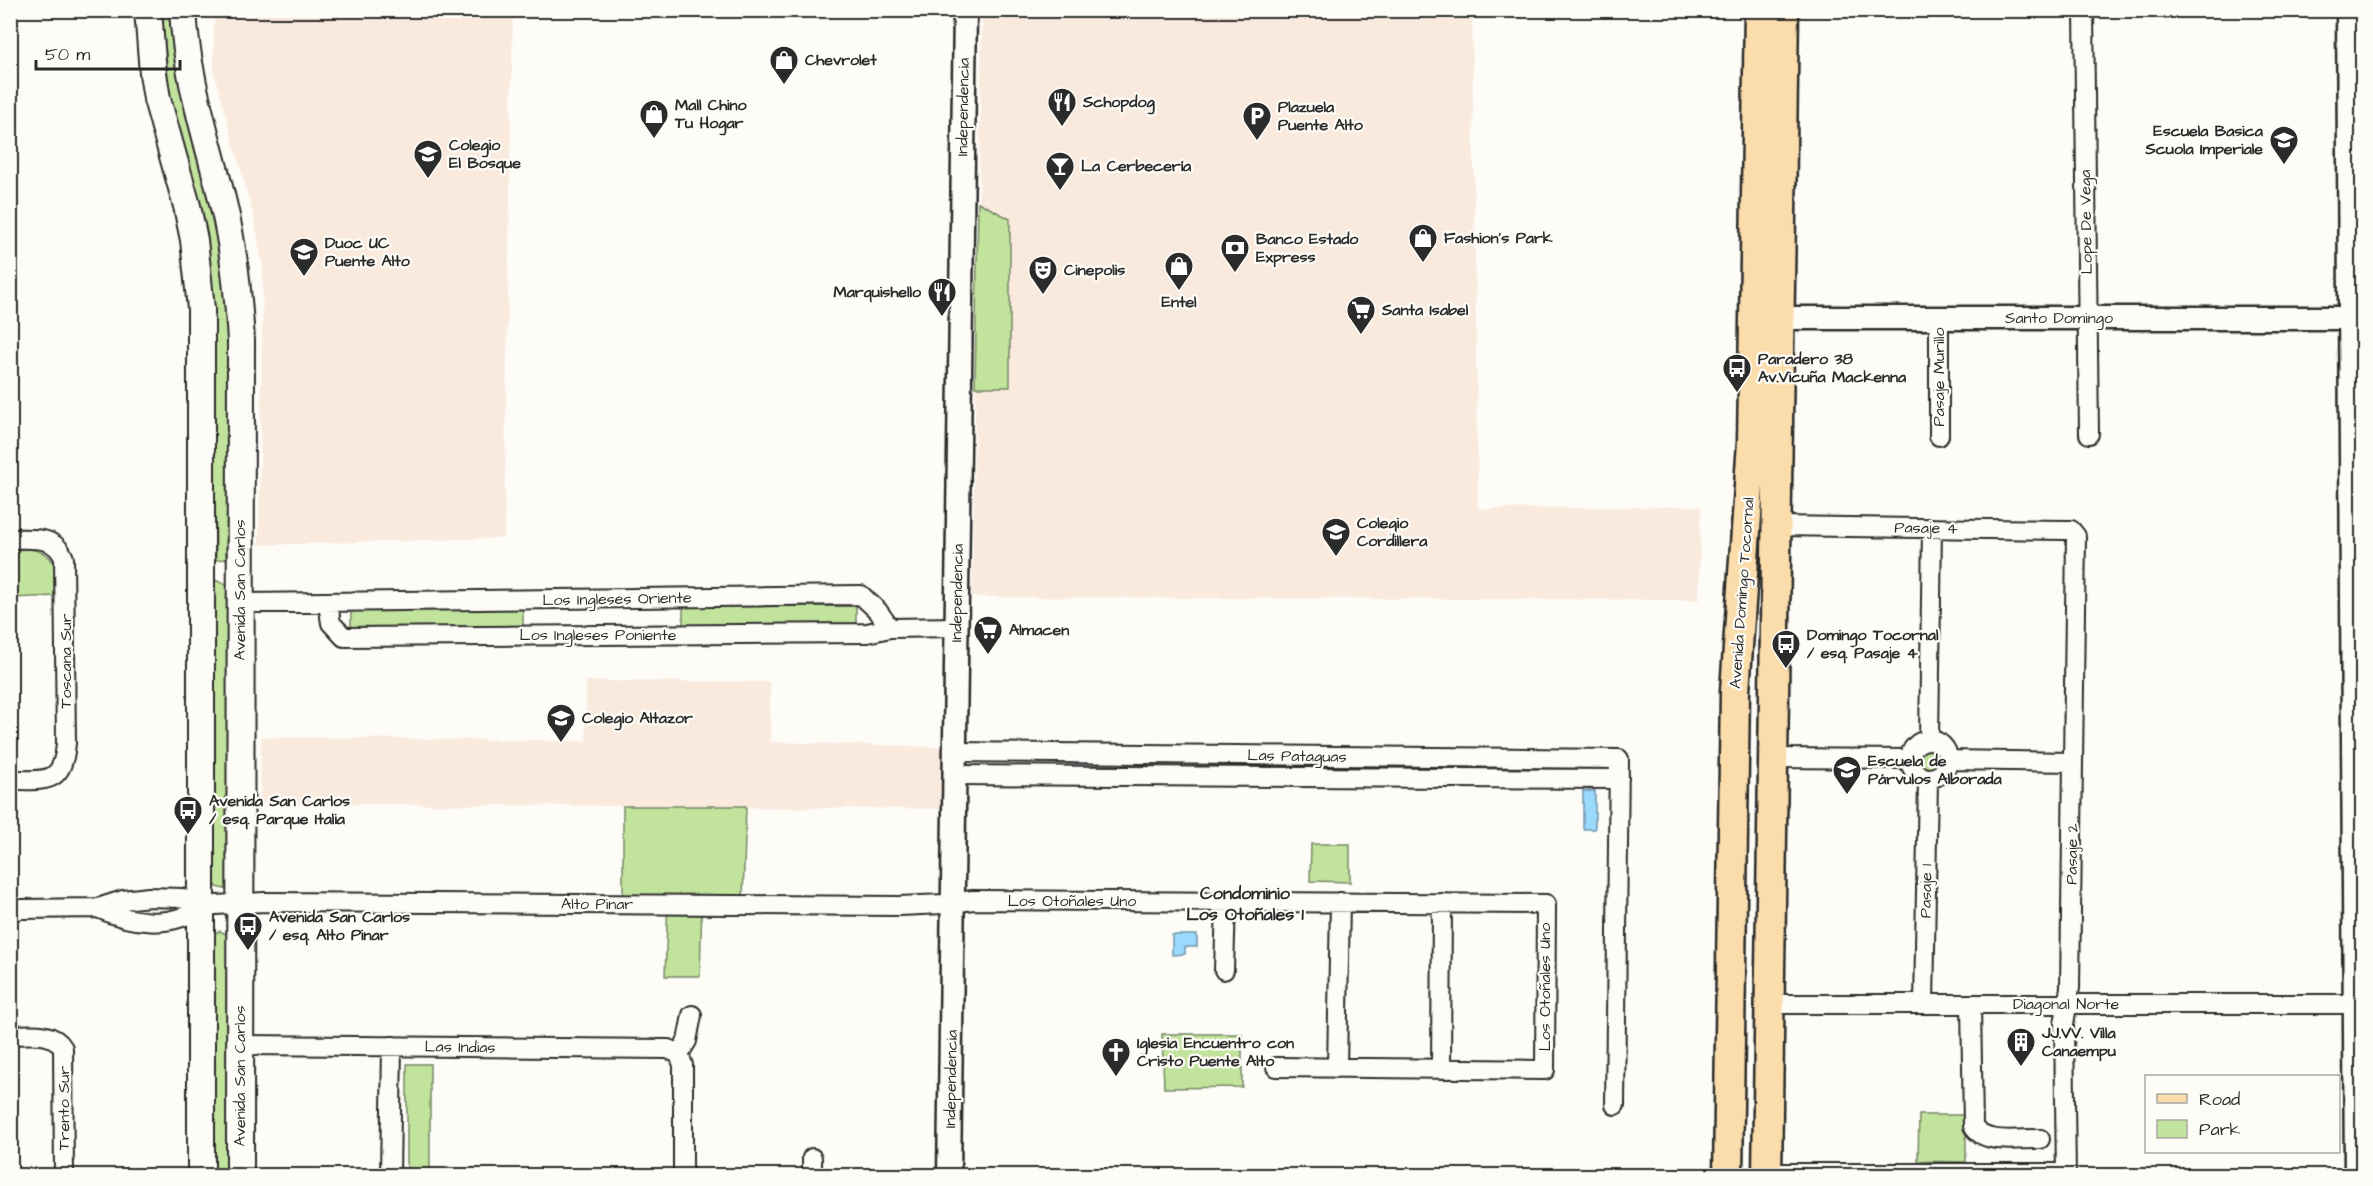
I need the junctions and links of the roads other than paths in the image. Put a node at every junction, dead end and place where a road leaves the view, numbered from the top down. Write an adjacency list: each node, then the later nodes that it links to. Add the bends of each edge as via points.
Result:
1 (148, 10): 18 (main road, via 157,99 187,206 198,274)
2 (183, 10): 19 (main road, Avenida San Carlos, via 194,98 224,205 238,303)
3 (965, 10): 24 (street, Independencia)
4 (1759, 10): 8 (main road, Avenida Domingo Tocornal)
5 (1784, 10): 8 (main road, Avenida Domingo Tocornal)
6 (2084, 10): 10 (street, Lope De Vega)
7 (2348, 10): 11 (street)
8 (1767, 318): 9 (street, Santo Domingo); 14 (main road, Avenida Domingo Tocornal); 22 (main road, Avenida Domingo Tocornal, via 1752,442)
9 (1939, 318): 10 (street, Santo Domingo); 13 (street, Pasaje Murillo)
10 (2088, 318): 11 (street, Santo Domingo); 12 (street, Lope De Vega)
11 (2356, 318): 50 (street)
12 (2089, 435)
13 (1939, 436)
14 (1777, 525): 15 (street, Pasaje 4); 23 (main road, Avenida Domingo Tocornal)
15 (1932, 528): 16 (street, Pasaje 4); 26 (street)
16 (2074, 532): 31 (street, Pasaje 2, via 2077,539)
17 (10, 539): 35 (street, Toscana Sur, via 45,540 58,548 65,565 66,743 58,774 45,780)
18 (202, 552): 19 (main road, via 217,568); 43 (main road)
19 (240, 577): 20 (main road, Avenida San Carlos)
20 (240, 603): 21 (street, Los Ingleses Oriente); 38 (main road, Avenida San Carlos)
21 (328, 603): 25 (street, Los Ingleses Oriente, via 861,596); 25 (street, Los Ingleses Poniente, via 331,623 344,637 867,633)
22 (1739, 618): 23 (main road, via 1757,615); 36 (main road, Avenida Domingo Tocornal)
23 (1775, 620): 28 (main road, Avenida Domingo Tocornal)
24 (957, 627): 25 (street, Los Ingleses Poniente); 27 (street, Independencia)
25 (890, 628)
26 (1929, 740): 29 (street, via 1918,744); 30 (street, via 1945,748)
27 (955, 752): 32 (street, Independencia); 33 (street, Las Pataguas, via 1619,759)
28 (1773, 758): 29 (street); 37 (main road, Avenida Domingo Tocornal)
29 (1910, 759): 34 (street, via 1913,770)
30 (1949, 760): 31 (street); 34 (street, via 1945,771)
31 (2073, 762): 49 (street, Pasaje 2)
32 (955, 775): 33 (street, Las Pataguas); 41 (street, Independencia)
33 (1619, 779): 61 (street, Las Pataguas)
34 (1928, 779): 47 (street, Pasaje 1)
35 (10, 780)
36 (1733, 836): 37 (main road, via 1752,832); 60 (main road, Avenida Domingo Tocornal)
37 (1772, 837): 46 (main road, Avenida Domingo Tocornal)
38 (240, 902): 41 (street, Alto Pinar, via 888,906); 43 (street, Alto Pinar); 53 (main road, Avenida San Carlos)
39 (1226, 902): 40 (street, Los Otoñales Uno); 41 (street, Los Otoñales Uno); 45 (street)
40 (1340, 902): 42 (street, Los Otoñales Uno); 57 (street)
41 (954, 903): 73 (street, Independencia)
42 (1443, 903): 58 (street); 58 (street, Los Otoñales Uno, via 1546,904 1545,1070)
43 (201, 906): 44 (street, via 183,918 168,921 136,920 98,908); 69 (main road)
44 (14, 909)
45 (1224, 970)
46 (1769, 1004): 47 (street, Diagonal Norte); 59 (main road, Avenida Domingo Tocornal)
47 (1924, 1004): 48 (street, Diagonal Norte)
48 (1971, 1004): 49 (street, Diagonal Norte); 64 (street, via 1976,1132 1986,1138)
49 (2067, 1004): 50 (street, Diagonal Norte); 67 (street, Pasaje 2)
50 (2359, 1004): 75 (street)
51 (692, 1015): 55 (street, via 687,1041)
52 (10, 1035): 68 (street, Trento Sur, via 47,1036 58,1041 64,1053)
53 (240, 1044): 54 (street, Las Indias); 70 (main road, Avenida San Carlos)
54 (392, 1046): 55 (street, Las Indias, via 668,1049); 71 (street)
55 (679, 1054): 72 (street, via 683,1065)
56 (1276, 1067): 57 (street, Los Otoñales Uno)
57 (1337, 1068): 58 (street, Los Otoñales Uno)
58 (1441, 1069)
59 (1768, 1069): 60 (main road, via 1750,1078); 63 (main road, Avenida Domingo Tocornal)
60 (1729, 1070): 62 (main road, Avenida Domingo Tocornal)
61 (1615, 1105)
62 (1729, 1105): 63 (main road, via 1748,1098); 74 (main road, Avenida Domingo Tocornal)
63 (1767, 1106): 65 (main road, Avenida Domingo Tocornal)
64 (2040, 1138)
65 (1767, 1174): 66 (street)
66 (1923, 1174): 67 (street)
67 (2066, 1174)
68 (64, 1176)
69 (201, 1176)
70 (240, 1176)
71 (390, 1176)
72 (683, 1176)
73 (949, 1176)
74 (1728, 1176)
75 (2356, 1176)

